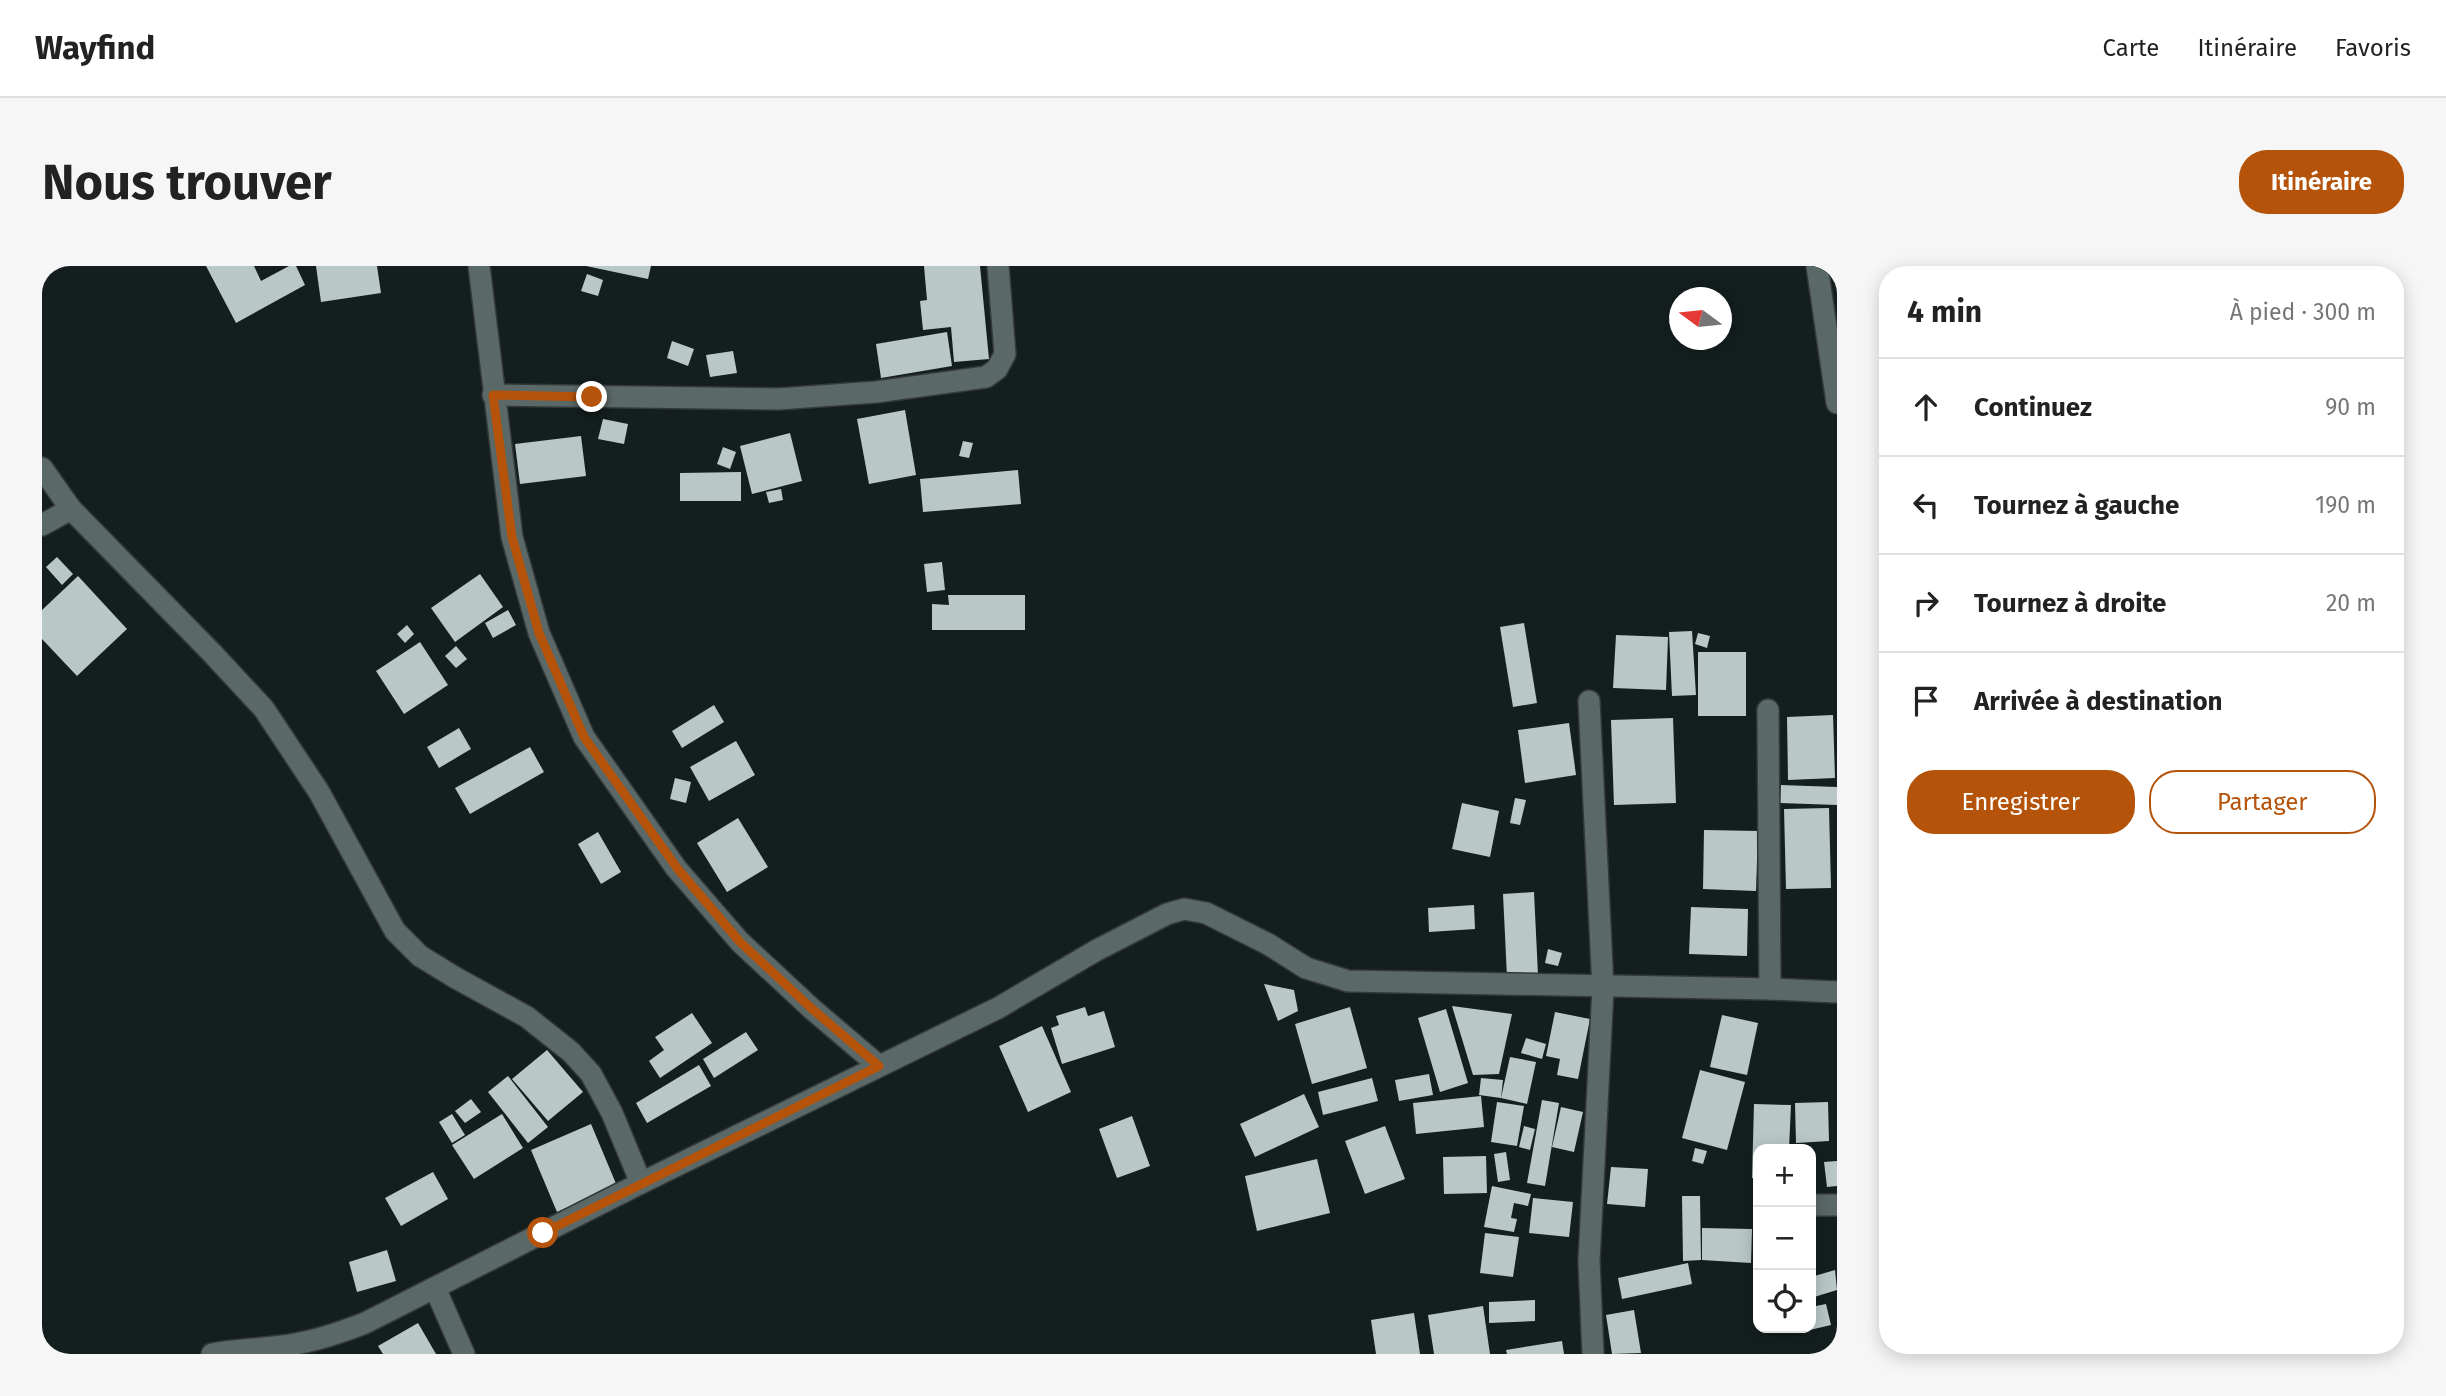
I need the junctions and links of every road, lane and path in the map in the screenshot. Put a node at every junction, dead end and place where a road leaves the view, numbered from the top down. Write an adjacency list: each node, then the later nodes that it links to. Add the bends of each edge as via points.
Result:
1 (479, 266): 4 (street)
2 (998, 266): 4 (street, via 1005,354 998,369 986,377 778,399)
3 (1817, 266): 5 (street)
4 (493, 395): 14 (street, via 512,537 539,633 584,737 677,868 740,942)
5 (1837, 403)
6 (42, 468): 7 (street)
7 (71, 509): 8 (street); 15 (street, via 264,709 319,792 395,931 420,956 527,1017 591,1074)
8 (42, 525)
9 (1589, 701): 11 (street)
10 (1768, 710): 12 (street)
11 (1603, 988): 12 (street); 14 (street, via 1348,981 1306,968 1206,913 1184,909); 21 (street, via 1589,1261)
12 (1770, 989): 13 (street)
13 (1837, 992)
14 (879, 1066): 15 (street)
15 (641, 1183): 18 (street)
16 (1816, 1205): 17 (street)
17 (1837, 1205)
18 (436, 1288): 19 (street, via 332,1336); 20 (street)
19 (212, 1354)
20 (464, 1354)
21 (1593, 1354)

